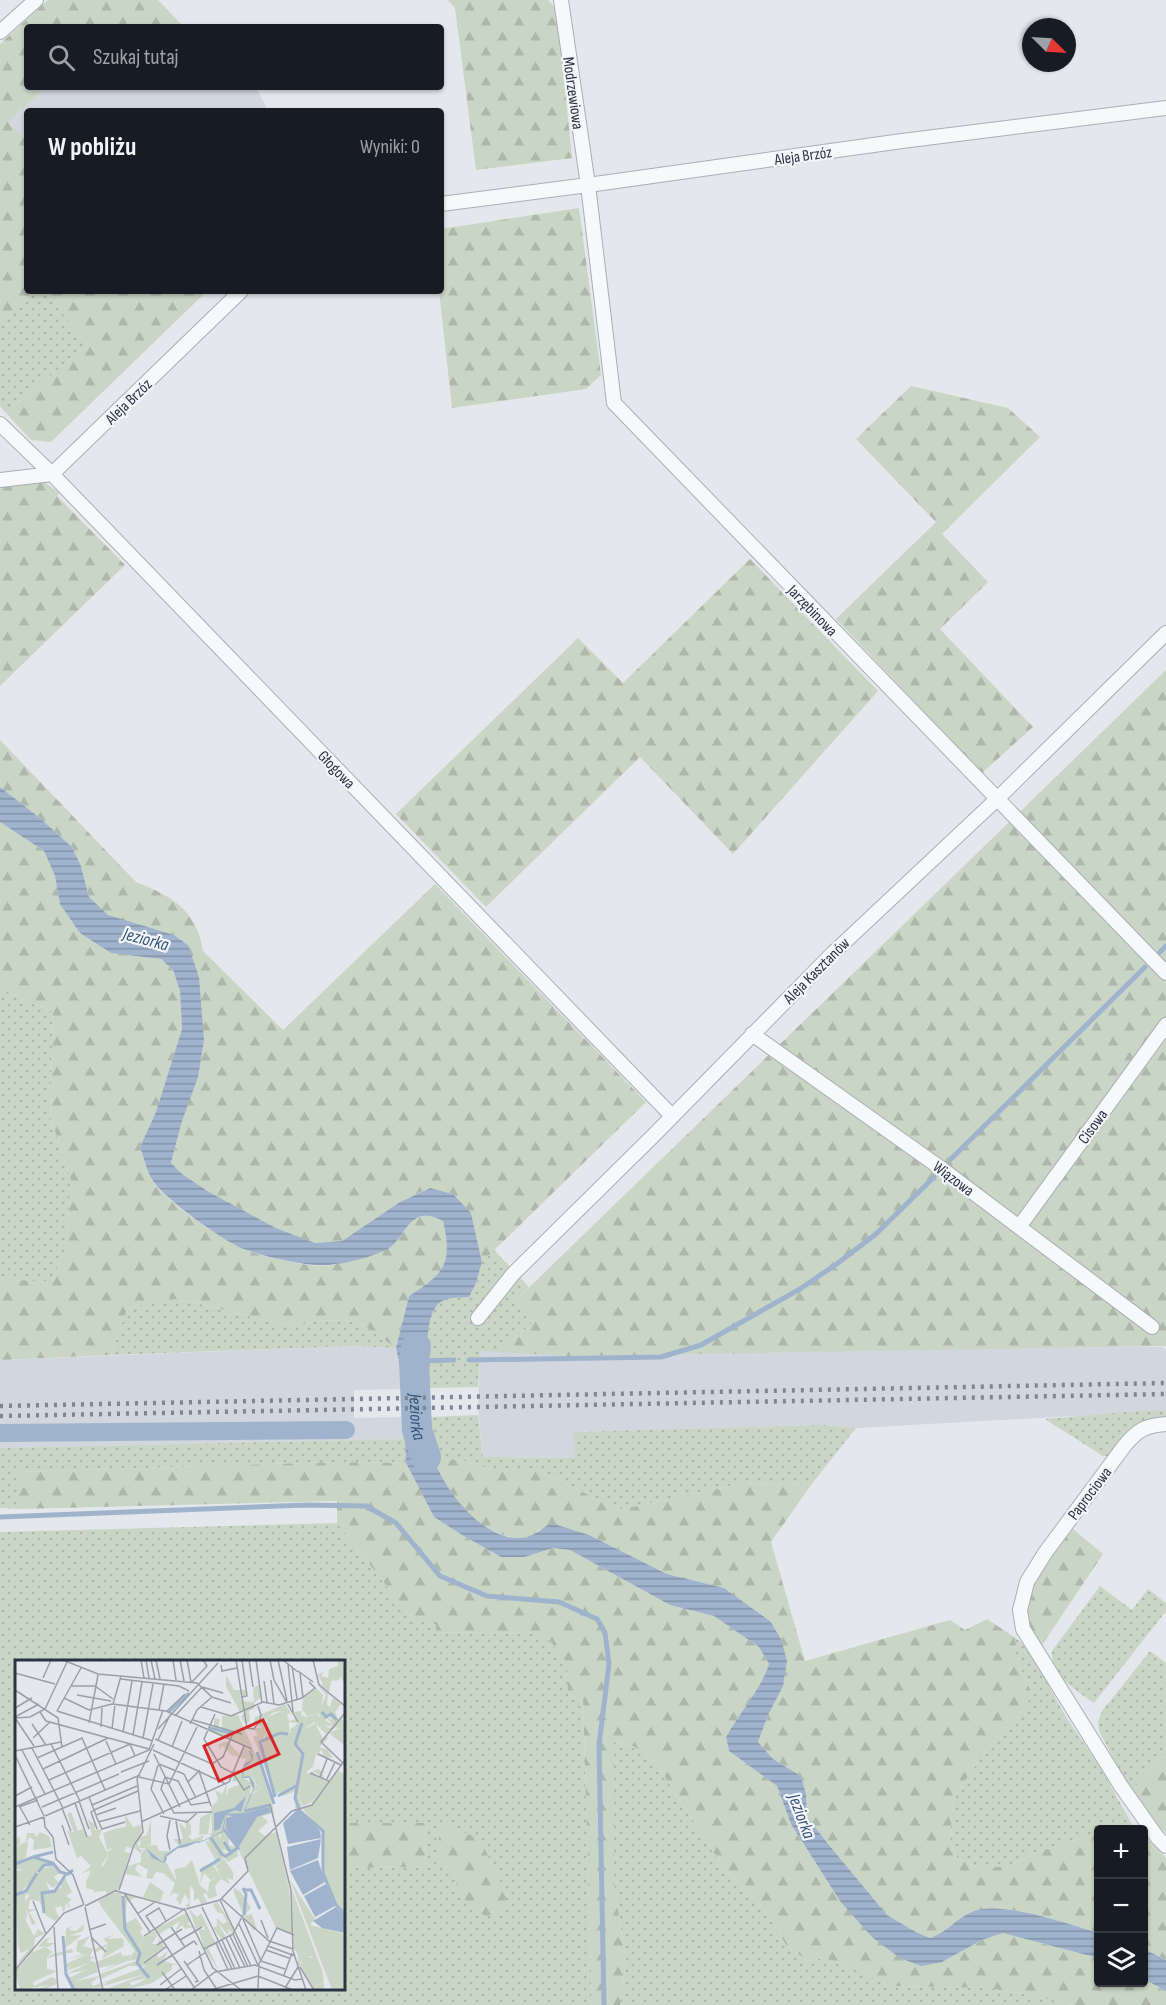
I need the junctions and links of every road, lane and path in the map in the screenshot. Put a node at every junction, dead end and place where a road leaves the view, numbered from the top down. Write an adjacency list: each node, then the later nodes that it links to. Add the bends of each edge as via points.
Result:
1 (36, 0): 3 (street)
2 (561, 0): 5 (street, Modrzewiowa)
3 (0, 32)
4 (1166, 108): 5 (street, Aleja Brzóz)
5 (588, 185): 6 (street, Aleja Brzóz); 12 (street, Jarzębinowa, via 614,403)
6 (444, 204)
7 (238, 294): 9 (street, Aleja Brzóz)
8 (0, 424): 9 (street, Głogowa)
9 (52, 474): 10 (street); 16 (street, Głogowa)
10 (0, 480)
11 (1166, 633): 12 (street, Aleja Kasztanów)
12 (997, 799): 13 (street, Jarzębinowa); 15 (street, Aleja Kasztanów)
13 (1166, 973)
14 (1166, 1025): 17 (street, Cisowa)
15 (752, 1034): 16 (street, Aleja Kasztanów); 17 (street, Wiązowa)
16 (672, 1116): 18 (street, Aleja Kasztanów, via 513,1274)
17 (1019, 1227): 19 (street, Wiązowa)
18 (478, 1318)
19 (1152, 1327)
20 (1166, 1424): 21 (street, Paprociowa, via 1138,1430 1125,1444 1045,1553 1027,1582 1020,1610 1023,1629 1121,1786)
21 (1166, 1846)

